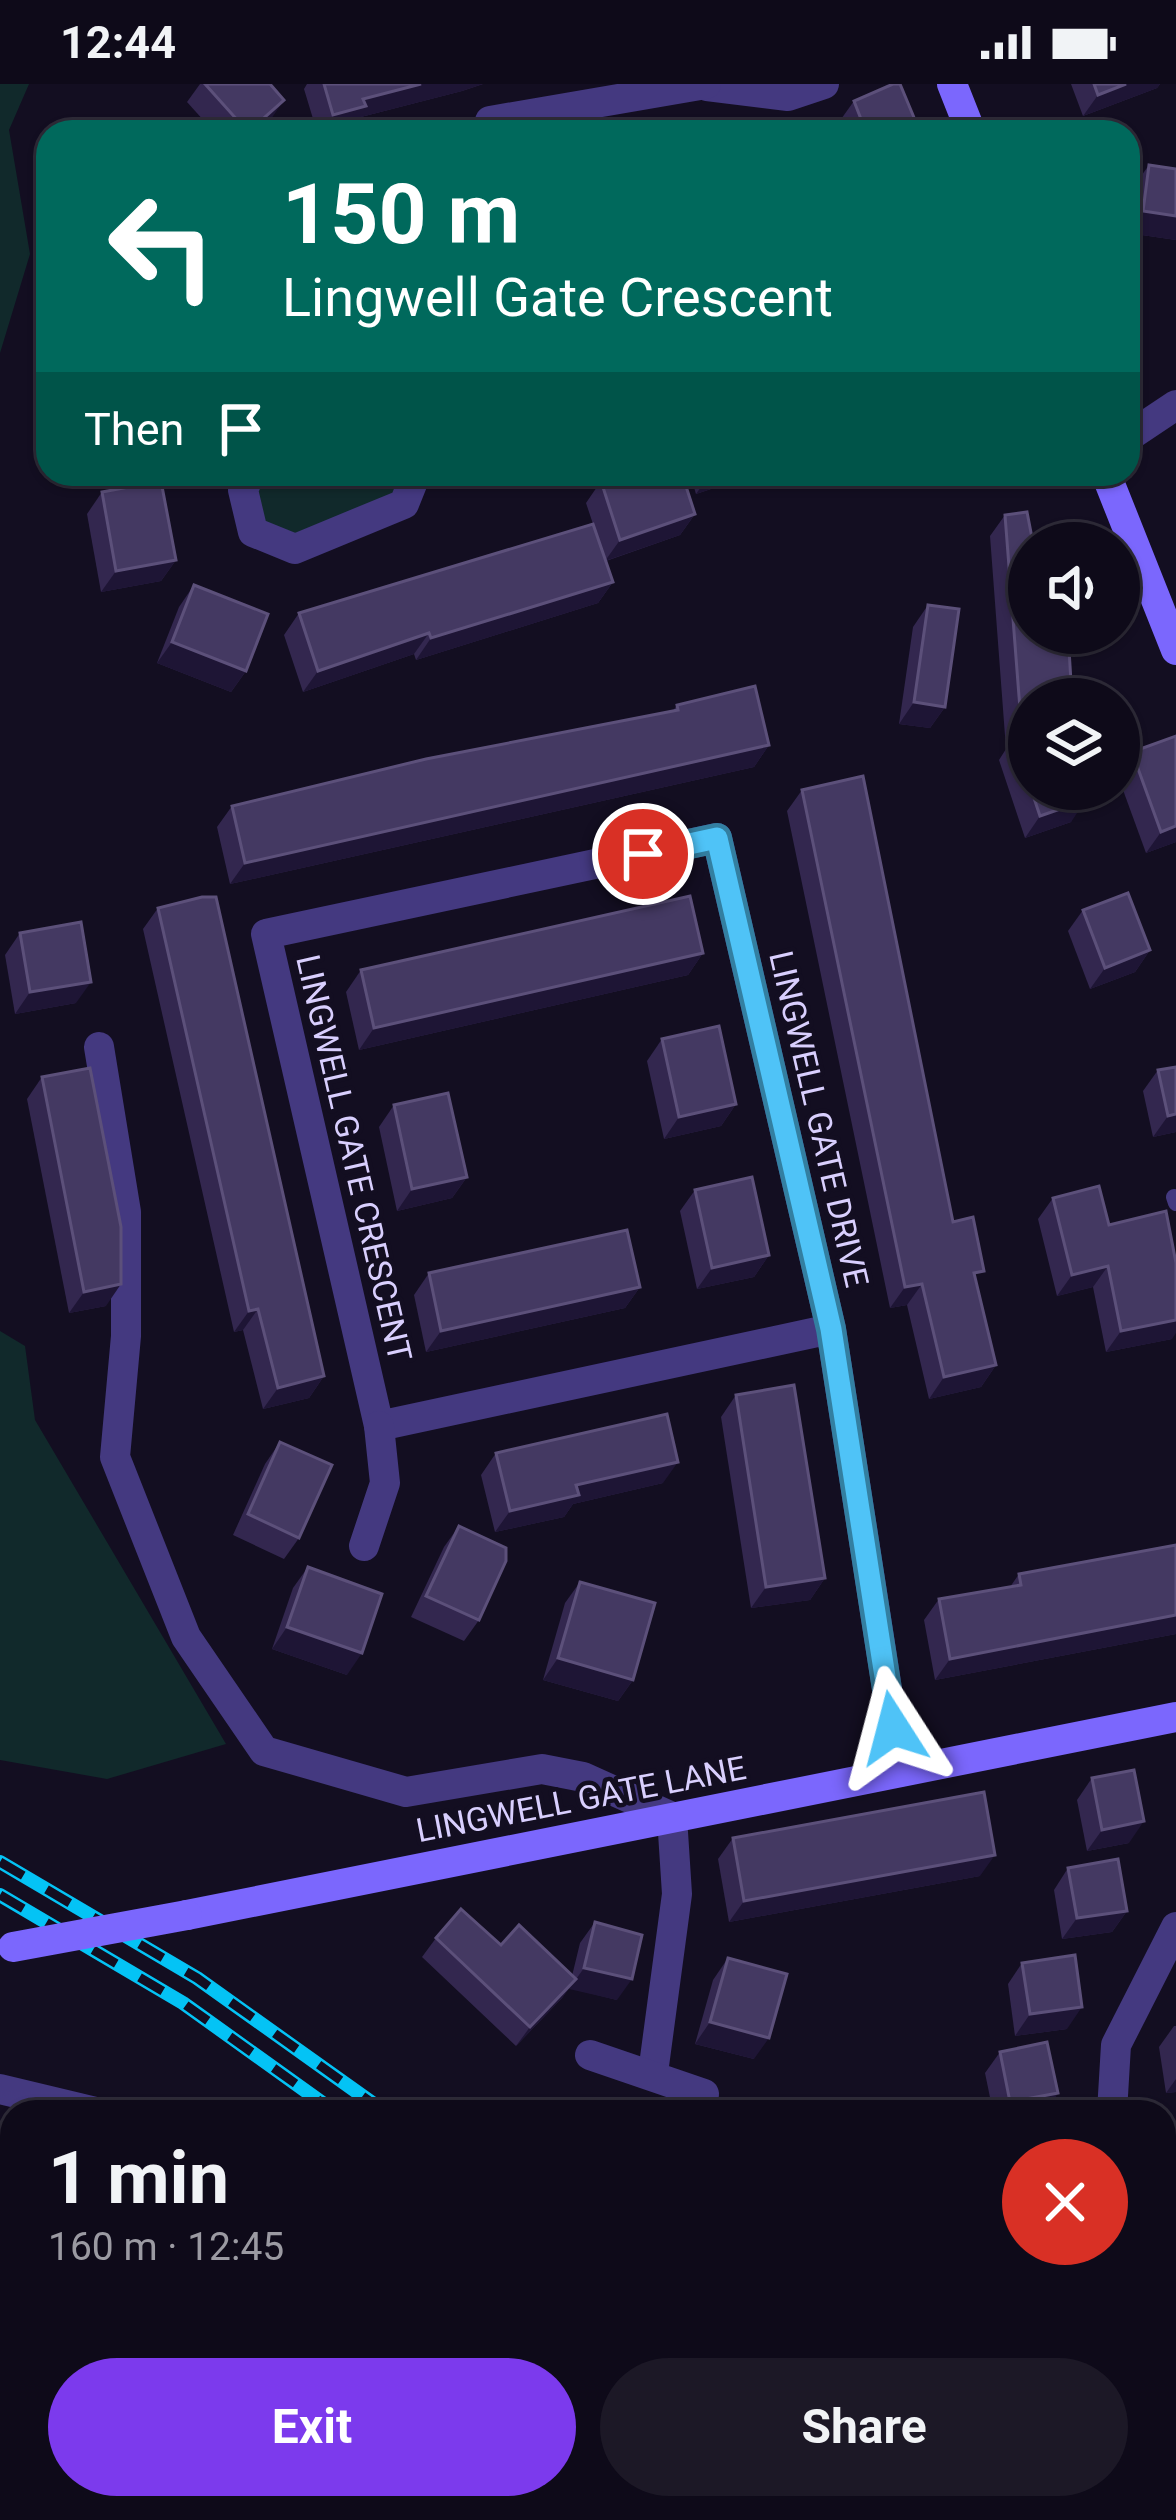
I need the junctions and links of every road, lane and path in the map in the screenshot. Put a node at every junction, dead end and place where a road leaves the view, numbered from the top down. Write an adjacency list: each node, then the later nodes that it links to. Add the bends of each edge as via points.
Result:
1 (824, 84): 3 (street, via 788,96)
2 (952, 84): 5 (street)
3 (706, 85): 4 (street)
4 (502, 120)
5 (966, 120)
6 (1176, 405): 7 (street)
7 (1140, 429)
8 (245, 486): 9 (street, via 253,532 295,549 404,504)
9 (411, 486)
10 (1111, 486): 11 (street)
11 (1176, 650)
12 (717, 838): 14 (street, LINGWELL GATE DRIVE); 15 (street, LINGWELL GATE CRESCENT, via 266,934)
13 (99, 1047): 19 (street, via 126,1212 115,1457 186,1637 264,1751 406,1792 542,1769 584,1777)
14 (831, 1329): 15 (street); 18 (street, LINGWELL GATE DRIVE)
15 (379, 1426): 16 (street, LINGWELL GATE CRESCENT, via 386,1483)
16 (364, 1546)
17 (1176, 1717): 18 (street, LINGWELL GATE LANE)
18 (900, 1772): 19 (street, LINGWELL GATE LANE)
19 (673, 1817): 21 (street, LINGWELL GATE LANE, bridge); 23 (street, via 676,1894)
20 (1176, 1927): 27 (street, via 1116,2045)
21 (6, 1949)
22 (590, 2055): 23 (street)
23 (653, 2073): 25 (street)
24 (0, 2089): 26 (street)
25 (704, 2095)
26 (46, 2100)
27 (1113, 2100)

